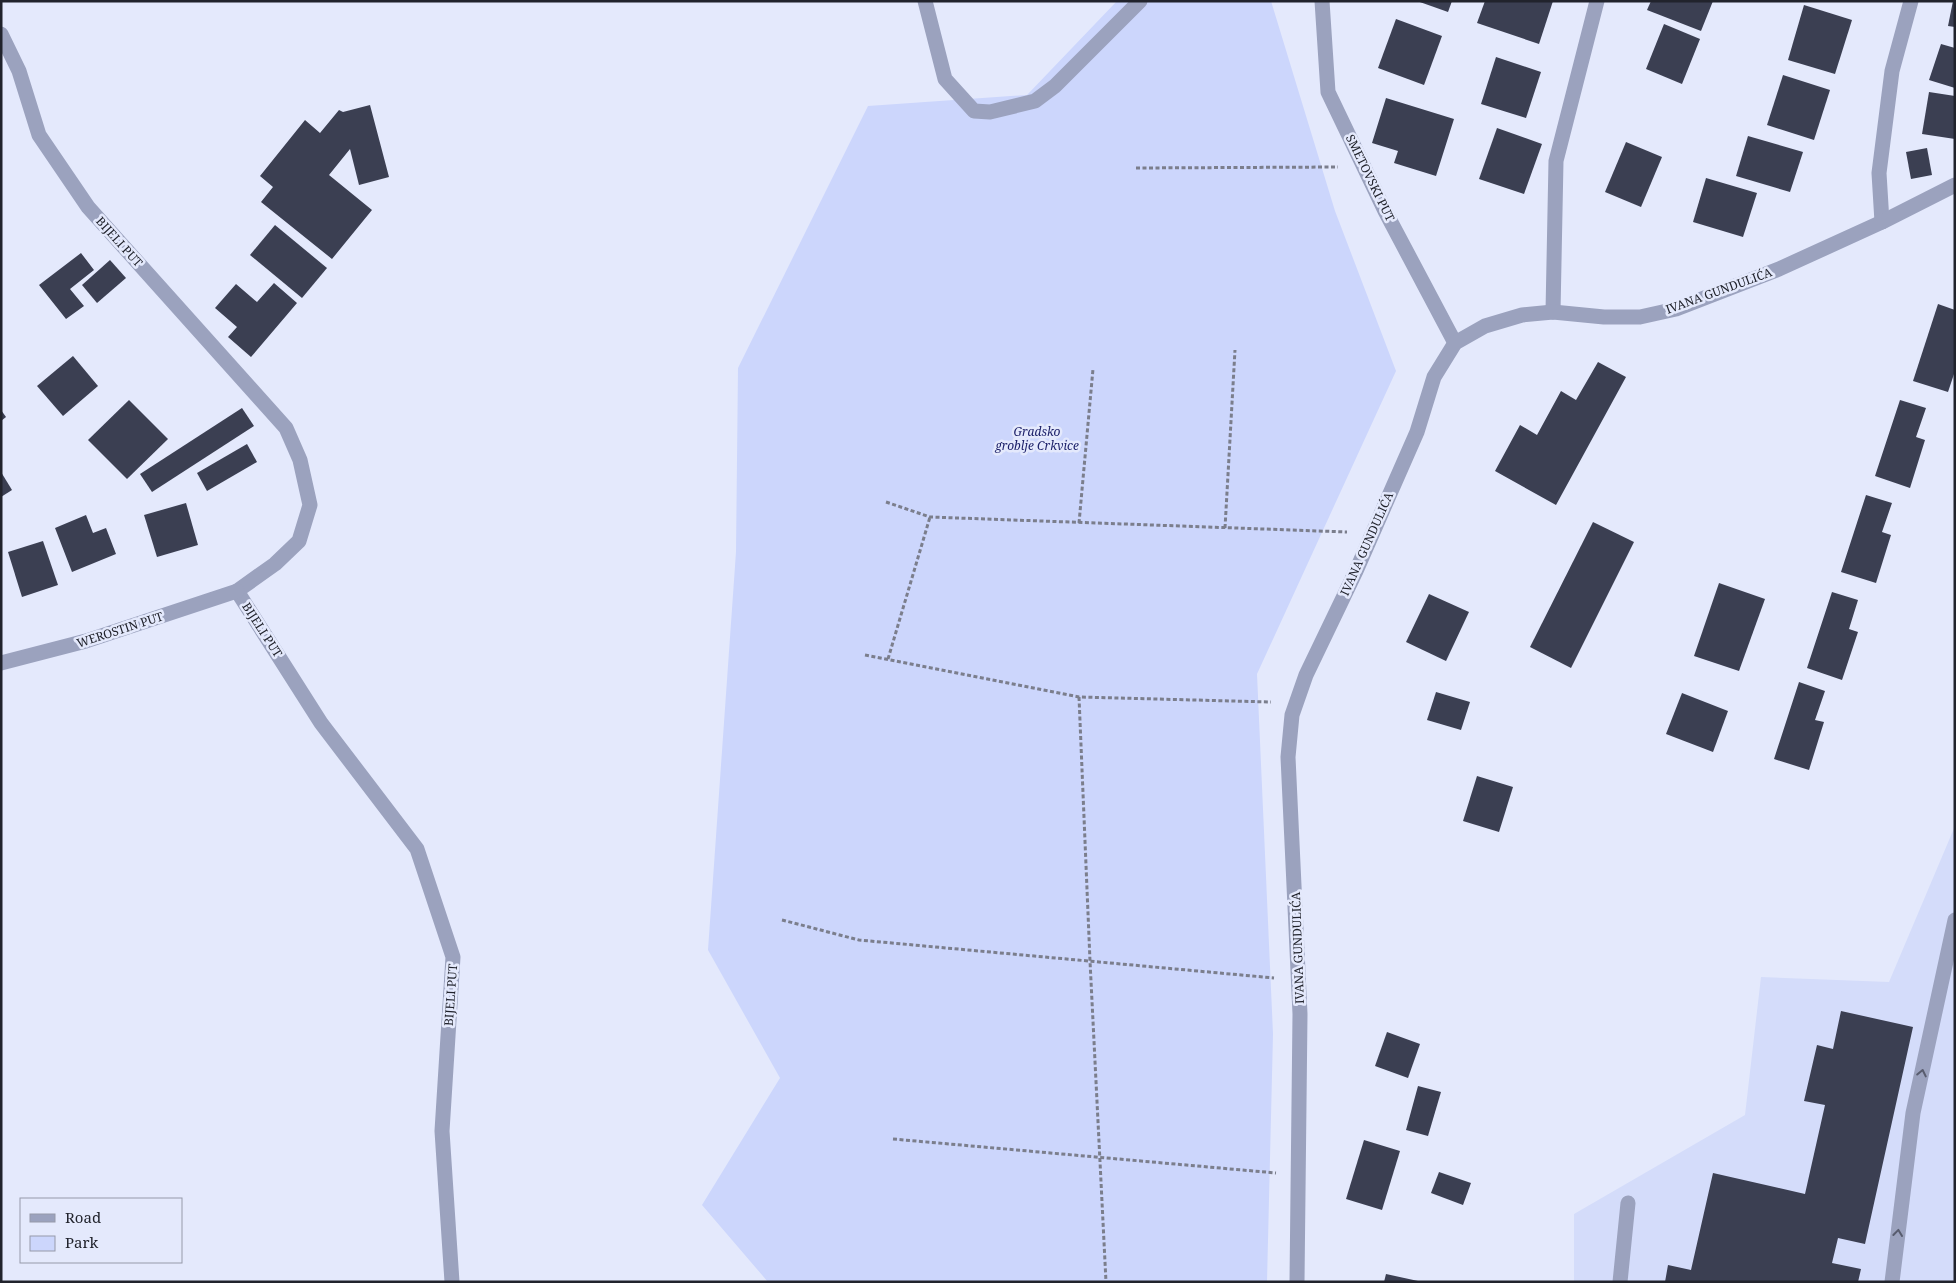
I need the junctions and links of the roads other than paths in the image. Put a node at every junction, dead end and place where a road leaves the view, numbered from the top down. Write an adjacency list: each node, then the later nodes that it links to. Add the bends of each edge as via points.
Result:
1 (925, 1): 2 (street, via 946,79 974,111 990,112 1035,101 1055,86)
2 (1140, 1)
3 (1322, 1): 10 (street, SMETOVSKI PUT, via 1328,92)
4 (1597, 1): 9 (street, via 1556,161)
5 (1911, 1): 8 (street, via 1892,71 1879,173)
6 (1, 34): 11 (street, BIJELI PUT, via 19,71 39,136 88,207 286,428 300,460 310,506 299,541 275,564)
7 (1955, 185): 8 (street, IVANA GUNDULIĆA)
8 (1882, 222): 9 (street, IVANA GUNDULIĆA, via 1778,269 1676,309 1640,317)
9 (1554, 312): 10 (street, IVANA GUNDULIĆA, via 1522,315 1485,326)
10 (1455, 343): 16 (street, IVANA GUNDULIĆA, via 1434,377 1417,432 1306,675 1292,715 1288,757 1299,981)
11 (237, 591): 12 (street, WEROSTIN PUT, via 86,641); 15 (street, BIJELI PUT, via 321,723 417,849 453,957 442,1131)
12 (1, 664)
13 (1955, 920): 18 (street, one-way to 13, via 1913,1113)
14 (1628, 1203): 17 (street)
15 (452, 1282)
16 (1297, 1282)
17 (1620, 1282)
18 (1892, 1282)

